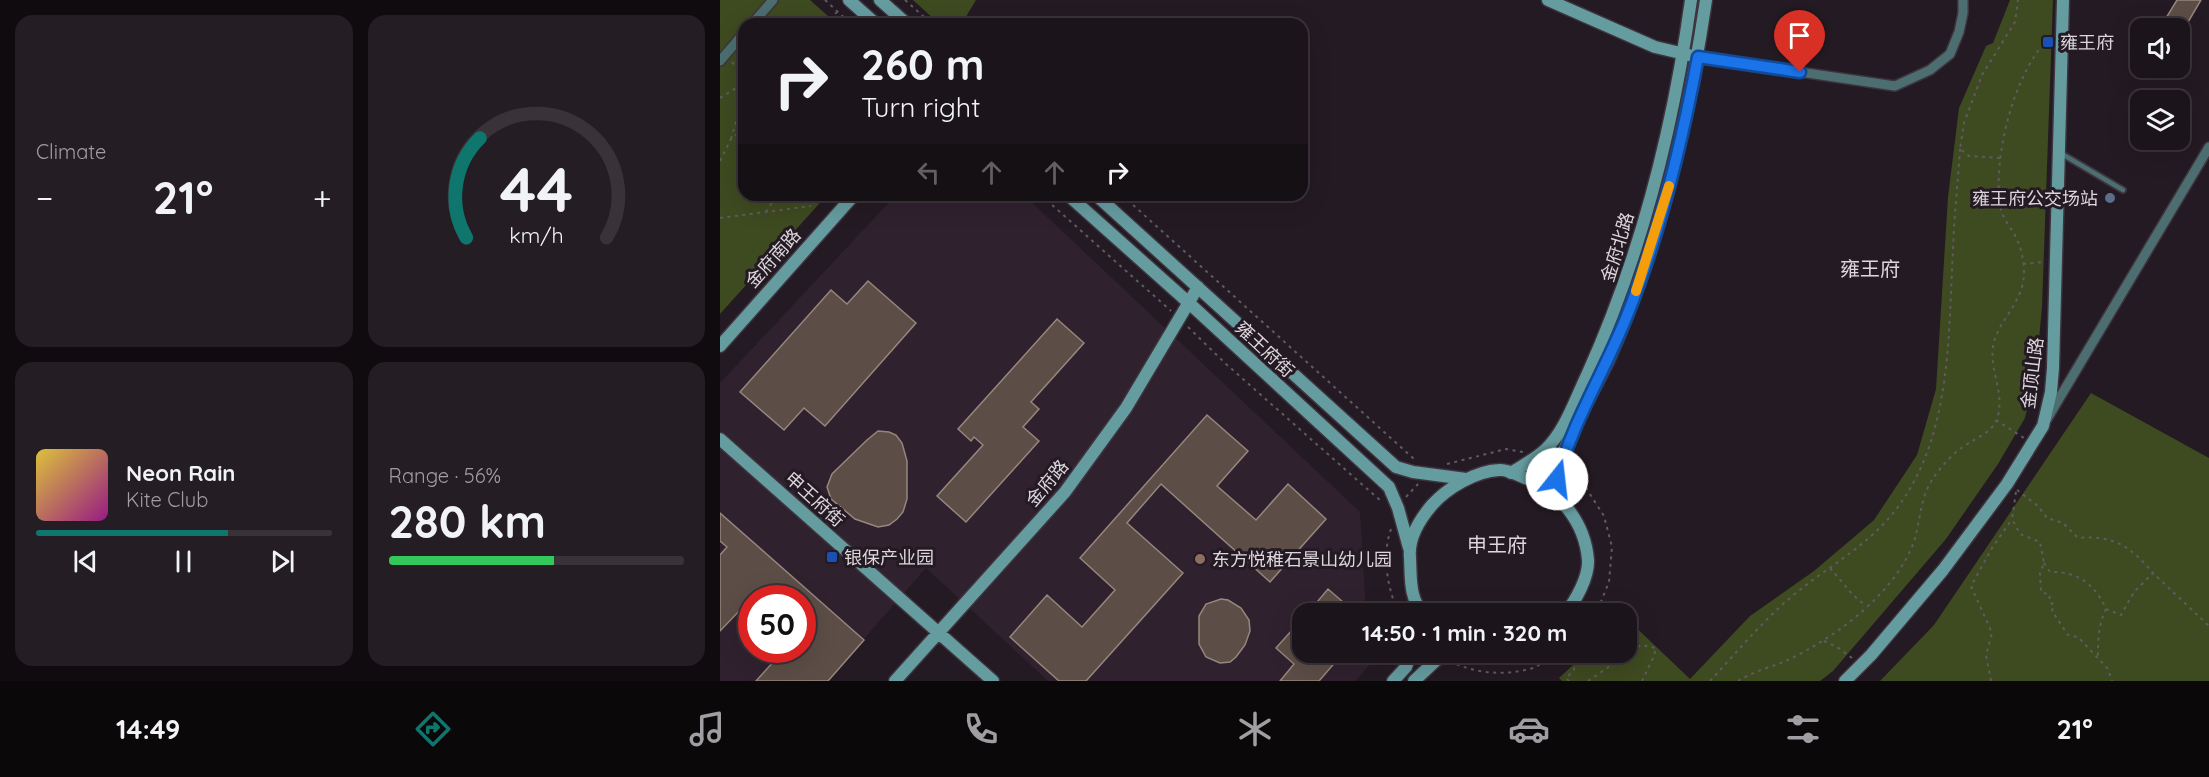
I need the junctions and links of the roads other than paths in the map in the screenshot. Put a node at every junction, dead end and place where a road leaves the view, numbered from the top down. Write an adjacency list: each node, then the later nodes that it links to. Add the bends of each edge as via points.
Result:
1 (773, 0): 9 (street)
2 (849, 0): 10 (main road)
3 (880, 0): 11 (main road)
4 (1548, 0): 13 (main road, via 1655,47)
5 (1692, 0): 13 (main road, 金府北路)
6 (1706, 0): 14 (main road, 金府北路)
7 (1963, 0): 14 (street, via 1959,32 1950,54 1930,70 1895,86)
8 (2063, 0): 17 (main road, 金顶山路)
9 (757, 18)
10 (869, 18)
11 (900, 18)
12 (738, 40): 15 (street)
13 (1683, 53): 14 (main road); 27 (main road, 金府北路, via 1663,151 1618,302 1566,420 1546,449)
14 (1698, 57): 29 (main road, 金府北路, via 1672,175 1646,264 1610,357 1565,449 1557,479)
15 (722, 58)
16 (2209, 147): 25 (street)
17 (2060, 152): 18 (lane); 25 (main road, 金顶山路, via 2053,368)
18 (2123, 190)
19 (849, 201): 24 (main road, 金府南路)
20 (1075, 201): 23 (main road, 雍王府街)
21 (1103, 201): 22 (main road, 雍王府街)
22 (1198, 287): 23 (main road, 金府路); 28 (main road, 雍王府街, via 1396,467)
23 (1189, 303): 30 (main road, 雍王府街, via 1389,487); 33 (main road, 金府路, via 1126,408 1065,492)
24 (720, 346)
25 (2043, 426): 40 (main road, 金顶山路, via 2007,484 1943,570)
26 (720, 439): 33 (main road, 申王府街)
27 (1511, 473): 28 (main road, via 1500,470); 29 (main road, via 1540,483)
28 (1466, 479): 30 (main road, via 1439,498 1421,518)
29 (1566, 504): 32 (main road, via 1585,542 1588,562)
30 (1409, 548): 31 (main road, 雍王府街)
31 (1416, 603)
32 (1572, 603)
33 (939, 633): 36 (main road, 金府路); 37 (main road, 申王府街)
34 (1407, 663): 38 (main road)
35 (1433, 663): 39 (main road)
36 (895, 681)
37 (993, 681)
38 (1393, 681)
39 (1414, 681)
40 (1845, 681)

